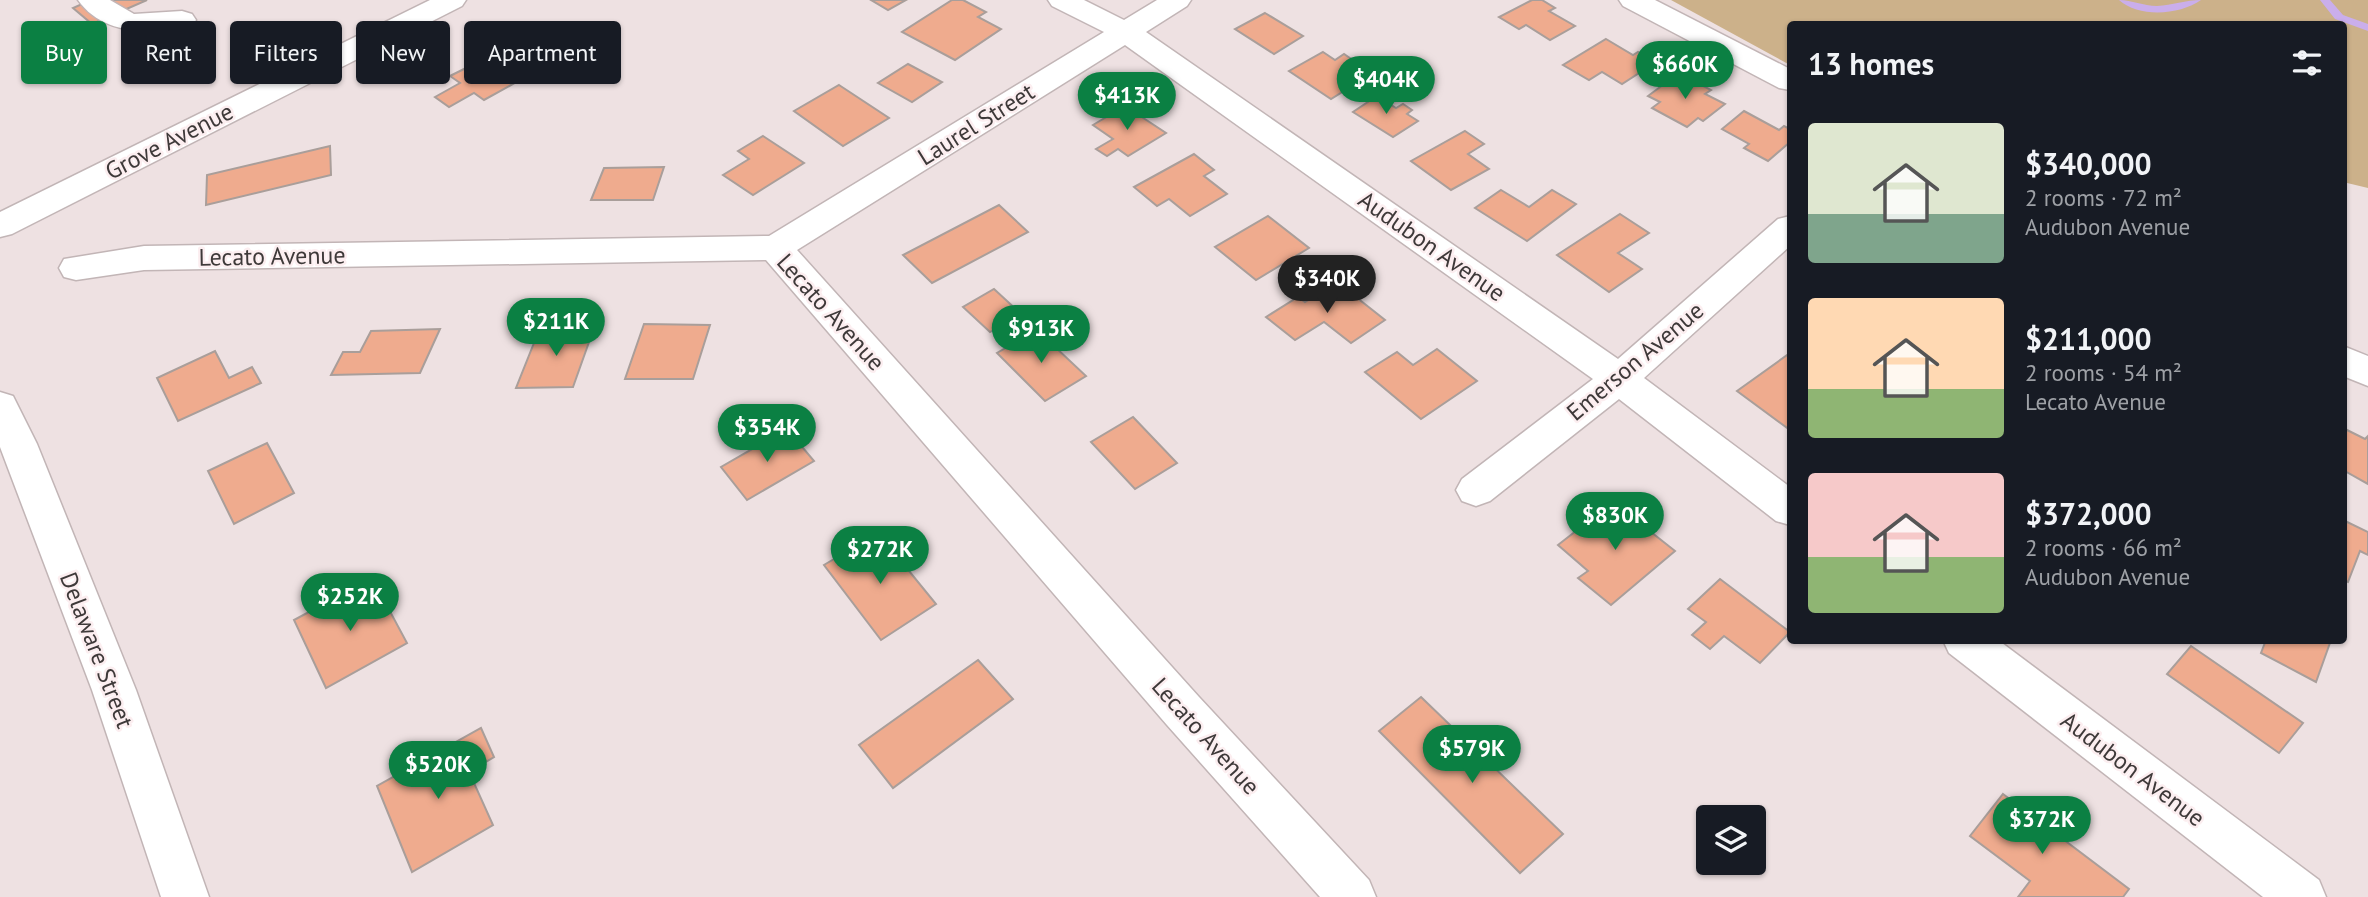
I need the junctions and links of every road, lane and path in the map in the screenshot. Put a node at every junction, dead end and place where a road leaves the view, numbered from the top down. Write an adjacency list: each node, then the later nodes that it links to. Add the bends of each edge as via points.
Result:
1 (92, 0): 6 (street, via 110,16 143,25)
2 (452, 0): 9 (street, Grove Avenue)
3 (1062, 0): 7 (street, Audubon Avenue)
4 (1177, 0): 7 (street, Laurel Street)
5 (1633, 0): 8 (street)
6 (182, 20)
7 (1126, 32): 11 (street, Laurel Street); 15 (street, Audubon Avenue)
8 (1787, 79)
9 (0, 226)
10 (1787, 230): 15 (street, Emerson Avenue)
11 (775, 248): 12 (street, Lecato Avenue, via 144,258); 21 (street, Lecato Avenue)
12 (76, 268)
13 (2347, 362): 14 (street)
14 (2368, 372)
15 (1619, 379): 17 (street, Emerson Avenue); 18 (street, Audubon Avenue)
16 (0, 405): 20 (street, Delaware Street, via 114,690)
17 (1476, 490)
18 (1787, 507)
19 (1969, 644): 22 (street, Audubon Avenue)
20 (180, 895)
21 (1352, 897)
22 (2302, 897)

